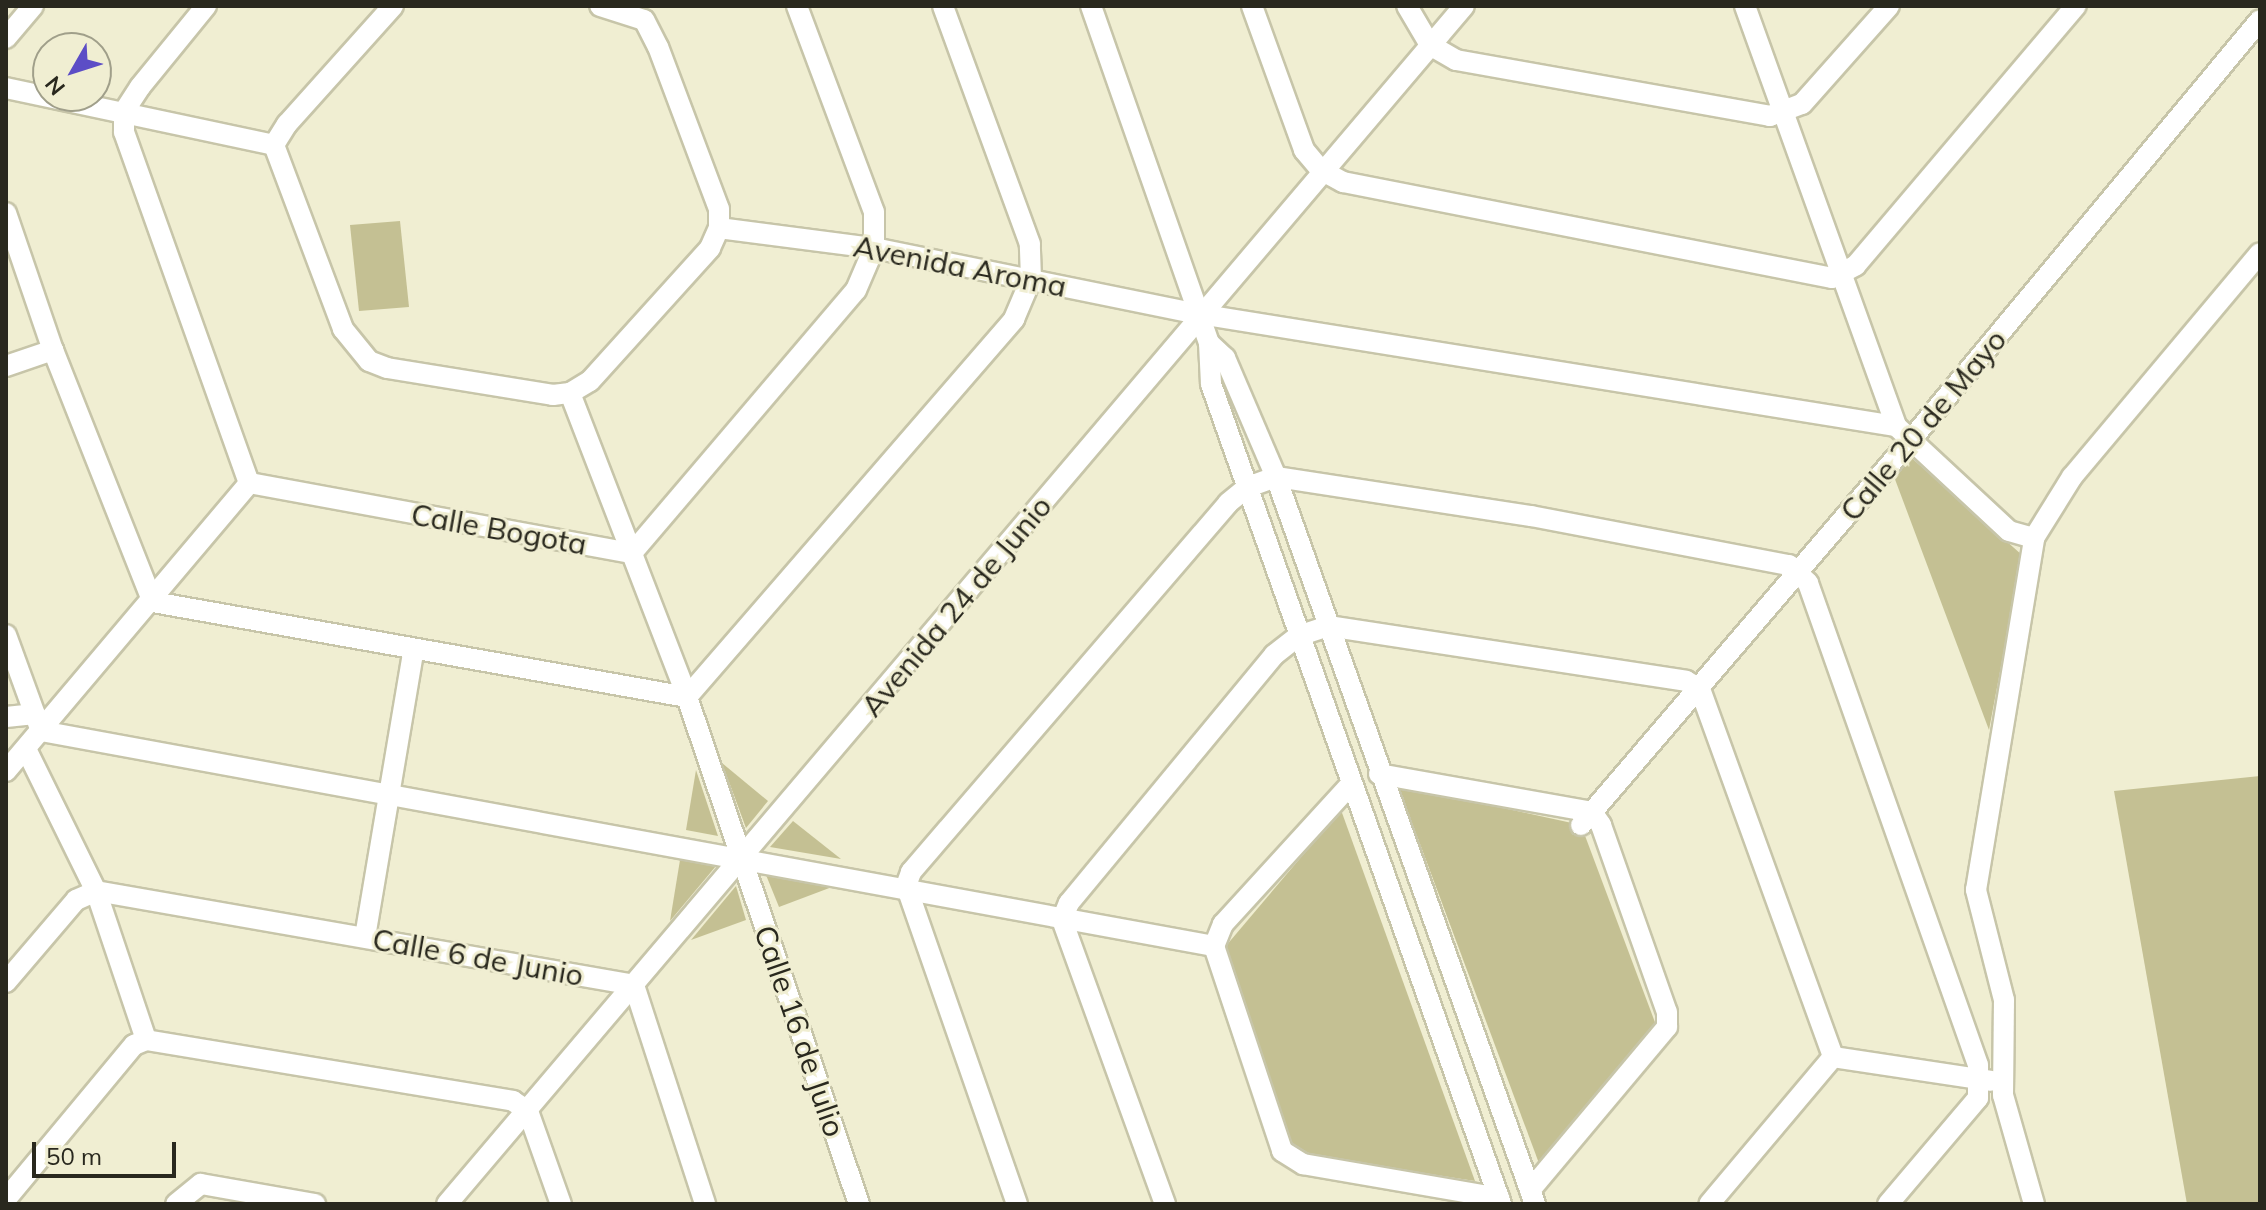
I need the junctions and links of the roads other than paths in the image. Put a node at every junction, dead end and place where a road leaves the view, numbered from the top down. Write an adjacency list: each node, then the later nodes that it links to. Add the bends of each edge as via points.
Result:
1 (33, 6): 16 (street)
2 (206, 6): 19 (street)
3 (393, 6): 21 (street)
4 (600, 6): 14 (street)
5 (797, 6): 25 (street, via 874,212)
6 (943, 6): 28 (street, via 1030,244)
7 (1091, 6): 29 (street)
8 (1252, 6): 22 (street, via 1304,150)
9 (1407, 6): 17 (street)
10 (1464, 6): 17 (street, Avenida 24 de Junio)
11 (1745, 6): 20 (street)
12 (1889, 6): 20 (street, via 1802,104)
13 (2076, 6): 27 (street)
14 (649, 13): 24 (street, via 719,209)
15 (2260, 20): 34 (street, Calle 20 de Mayo)
16 (6, 38)
17 (1430, 45): 20 (street, via 1456,60 1770,116); 22 (street, Avenida 24 de Junio)
18 (6, 88): 19 (street)
19 (124, 112): 21 (street); 36 (street, via 124,132)
20 (1784, 114): 27 (street)
21 (274, 145): 33 (street, via 343,329 369,361 477,383)
22 (1321, 170): 27 (street, via 1343,182 1559,226 1832,278); 29 (street, Avenida 24 de Junio)
23 (6, 213): 31 (street)
24 (719, 228): 25 (street, Avenida Aroma); 33 (street, via 710,248 590,381)
25 (874, 248): 28 (street, Avenida Aroma); 39 (street, via 856,290)
26 (2260, 253): 38 (street, via 2072,477)
27 (1846, 275): 34 (street)
28 (1031, 279): 29 (street, Avenida Aroma); 47 (street, via 1004,331)
29 (1199, 314): 30 (street); 34 (street, Avenida Aroma); 56 (street, Avenida 24 de Junio)
30 (1209, 343): 35 (street, via 1225,358); 37 (street, via 1211,384)
31 (53, 350): 32 (street); 41 (street)
32 (6, 366)
33 (570, 393): 39 (street, Calle 16 de Julio)
34 (1903, 434): 38 (street, via 2009,531); 40 (street, Calle 20 de Mayo)
35 (1276, 477): 37 (street); 40 (street, via 1531,516 1789,565); 42 (street)
36 (249, 483): 39 (street, Calle Bogota); 41 (street)
37 (1248, 487): 44 (street); 57 (street, via 1228,503 1078,675 911,872)
38 (2034, 538): 67 (street, via 1976,890 2004,1000 2008,1039)
39 (632, 553): 47 (street, Calle 16 de Julio)
40 (1798, 573): 46 (street, Calle 20 de Mayo); 66 (street, via 1808,583)
41 (153, 602): 45 (street); 49 (street)
42 (1328, 626): 44 (street); 46 (street, via 1686,681); 52 (street)
43 (6, 635): 49 (street)
44 (1298, 636): 53 (street); 59 (street, via 1274,655 1069,903)
45 (413, 652): 47 (street); 54 (street)
46 (1700, 689): 55 (street, Calle 20 de Mayo); 65 (street)
47 (687, 697): 56 (street, Calle 16 de Julio)
48 (6, 717): 49 (street)
49 (38, 723): 50 (street); 54 (street)
50 (26, 749): 51 (street); 58 (street)
51 (6, 771)
52 (1379, 774): 55 (street); 69 (street)
53 (1351, 784): 61 (street, via 1223,924); 71 (street)
54 (393, 793): 56 (street); 60 (street)
55 (1586, 818): 69 (street, via 1667,1012 1667,1027)
56 (741, 859): 57 (street); 63 (street, Avenida 24 de Junio); 77 (street, Calle 16 de Julio)
57 (906, 886): 59 (street); 78 (street)
58 (96, 891): 60 (street, Calle 6 de Junio); 62 (street, via 76,900); 64 (street)
59 (1062, 920): 61 (street); 79 (street)
60 (365, 937): 63 (street, Calle 6 de Junio)
61 (1214, 946): 71 (street, via 1282,1151 1290,1160)
62 (6, 982)
63 (634, 985): 68 (street, Avenida 24 de Junio); 76 (street)
64 (146, 1040): 68 (street, via 513,1101); 70 (street, via 134,1045)
65 (1833, 1057): 66 (street); 80 (street)
66 (1979, 1081): 67 (street); 81 (street, via 1978,1098)
67 (2001, 1082): 82 (street)
68 (528, 1111): 74 (street, Avenida 24 de Junio); 75 (street)
69 (1532, 1197)
70 (6, 1199)
71 (1500, 1201)
72 (176, 1204): 73 (street, via 201,1184)
73 (315, 1204)
74 (447, 1204)
75 (561, 1204)
76 (705, 1204)
77 (859, 1204)
78 (1017, 1204)
79 (1165, 1204)
80 (1709, 1204)
81 (1888, 1204)
82 (2034, 1204)

